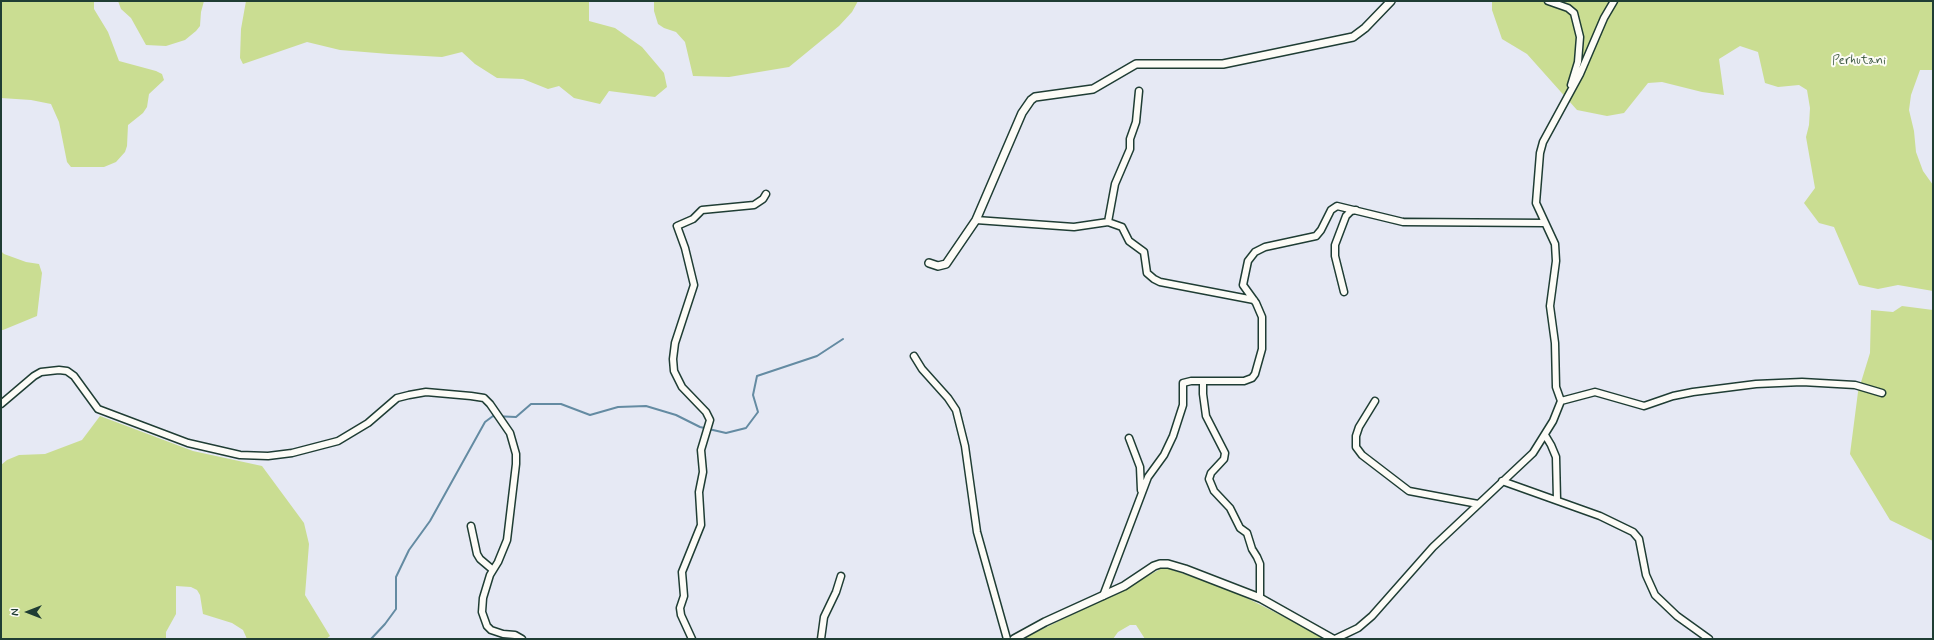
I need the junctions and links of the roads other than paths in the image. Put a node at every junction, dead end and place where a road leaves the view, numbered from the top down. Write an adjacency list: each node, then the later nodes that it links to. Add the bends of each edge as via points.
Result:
1 (1391, 1): 8 (street, via 1353,37 1223,64 1136,64 1093,89 1035,97 1022,112)
2 (1548, 1): 5 (street, via 1568,8 1574,13 1580,37 1578,62)
3 (1614, 1): 5 (street)
4 (1139, 91): 9 (street, via 1136,122 1127,156 1116,180)
5 (1569, 94): 10 (street, via 1543,142 1540,153 1536,203)
6 (766, 194): 32 (street, via 754,205 702,210 693,219 677,226 694,285 675,343 674,371 682,387 709,416 710,426 701,450 703,472 699,492 700,525 682,572 684,596 680,608 681,615)
7 (1356, 210): 10 (street, via 1403,222); 12 (street, via 1346,216 1335,245 1335,256); 13 (street, via 1335,207 1316,236 1265,247 1255,252 1248,261 1243,283)
8 (976, 220): 9 (street, via 1074,227); 11 (street, via 946,264 938,266)
9 (1108, 222): 13 (street, via 1122,227 1129,241 1144,252 1147,273 1154,279)
10 (1545, 223): 18 (street, via 1556,248 1550,306 1555,343 1556,387)
11 (929, 263)
12 (1344, 292)
13 (1254, 300): 15 (street, via 1261,312 1263,329 1262,349 1255,374 1244,381)
14 (914, 356): 34 (street, via 956,410 965,446 977,532)
15 (1203, 381): 23 (street, via 1183,383 1183,405 1173,436 1164,455 1148,477); 30 (street, via 1206,416 1225,453 1224,460 1211,473 1209,479 1216,495 1230,508 1240,528 1247,533 1260,564)
16 (1882, 393): 18 (street, via 1855,385 1802,382 1756,384 1693,392 1644,406 1595,392)
17 (1375, 401): 25 (street, via 1356,436 1356,447 1362,455 1409,491)
18 (1561, 401): 20 (street)
19 (1, 404): 27 (street, via 41,372 63,370 79,381 98,409 195,445 240,455 268,456 292,453 338,441 368,423 397,398 426,392 484,398 504,424 516,454 508,540)
20 (1545, 435): 22 (street, via 1533,453); 24 (street, via 1556,457)
21 (1130, 438): 23 (street, via 1140,467)
22 (1502, 481): 24 (street); 25 (street)
23 (1142, 494): 29 (street)
24 (1557, 500): 37 (street, via 1633,532 1639,539 1646,575 1655,595 1676,616)
25 (1478, 504): 36 (street, via 1422,558 1375,614 1358,628)
26 (471, 526): 27 (street, via 477,554)
27 (493, 570): 31 (street, via 482,605 484,620 495,633 515,635)
28 (842, 576): 33 (street, via 824,617)
29 (1104, 596): 30 (street, via 1130,583 1154,566 1168,564); 35 (street)
30 (1260, 598): 36 (street)
31 (522, 639)
32 (692, 639)
33 (821, 639)
34 (1007, 639)
35 (1014, 639)
36 (1334, 639)
37 (1709, 639)

